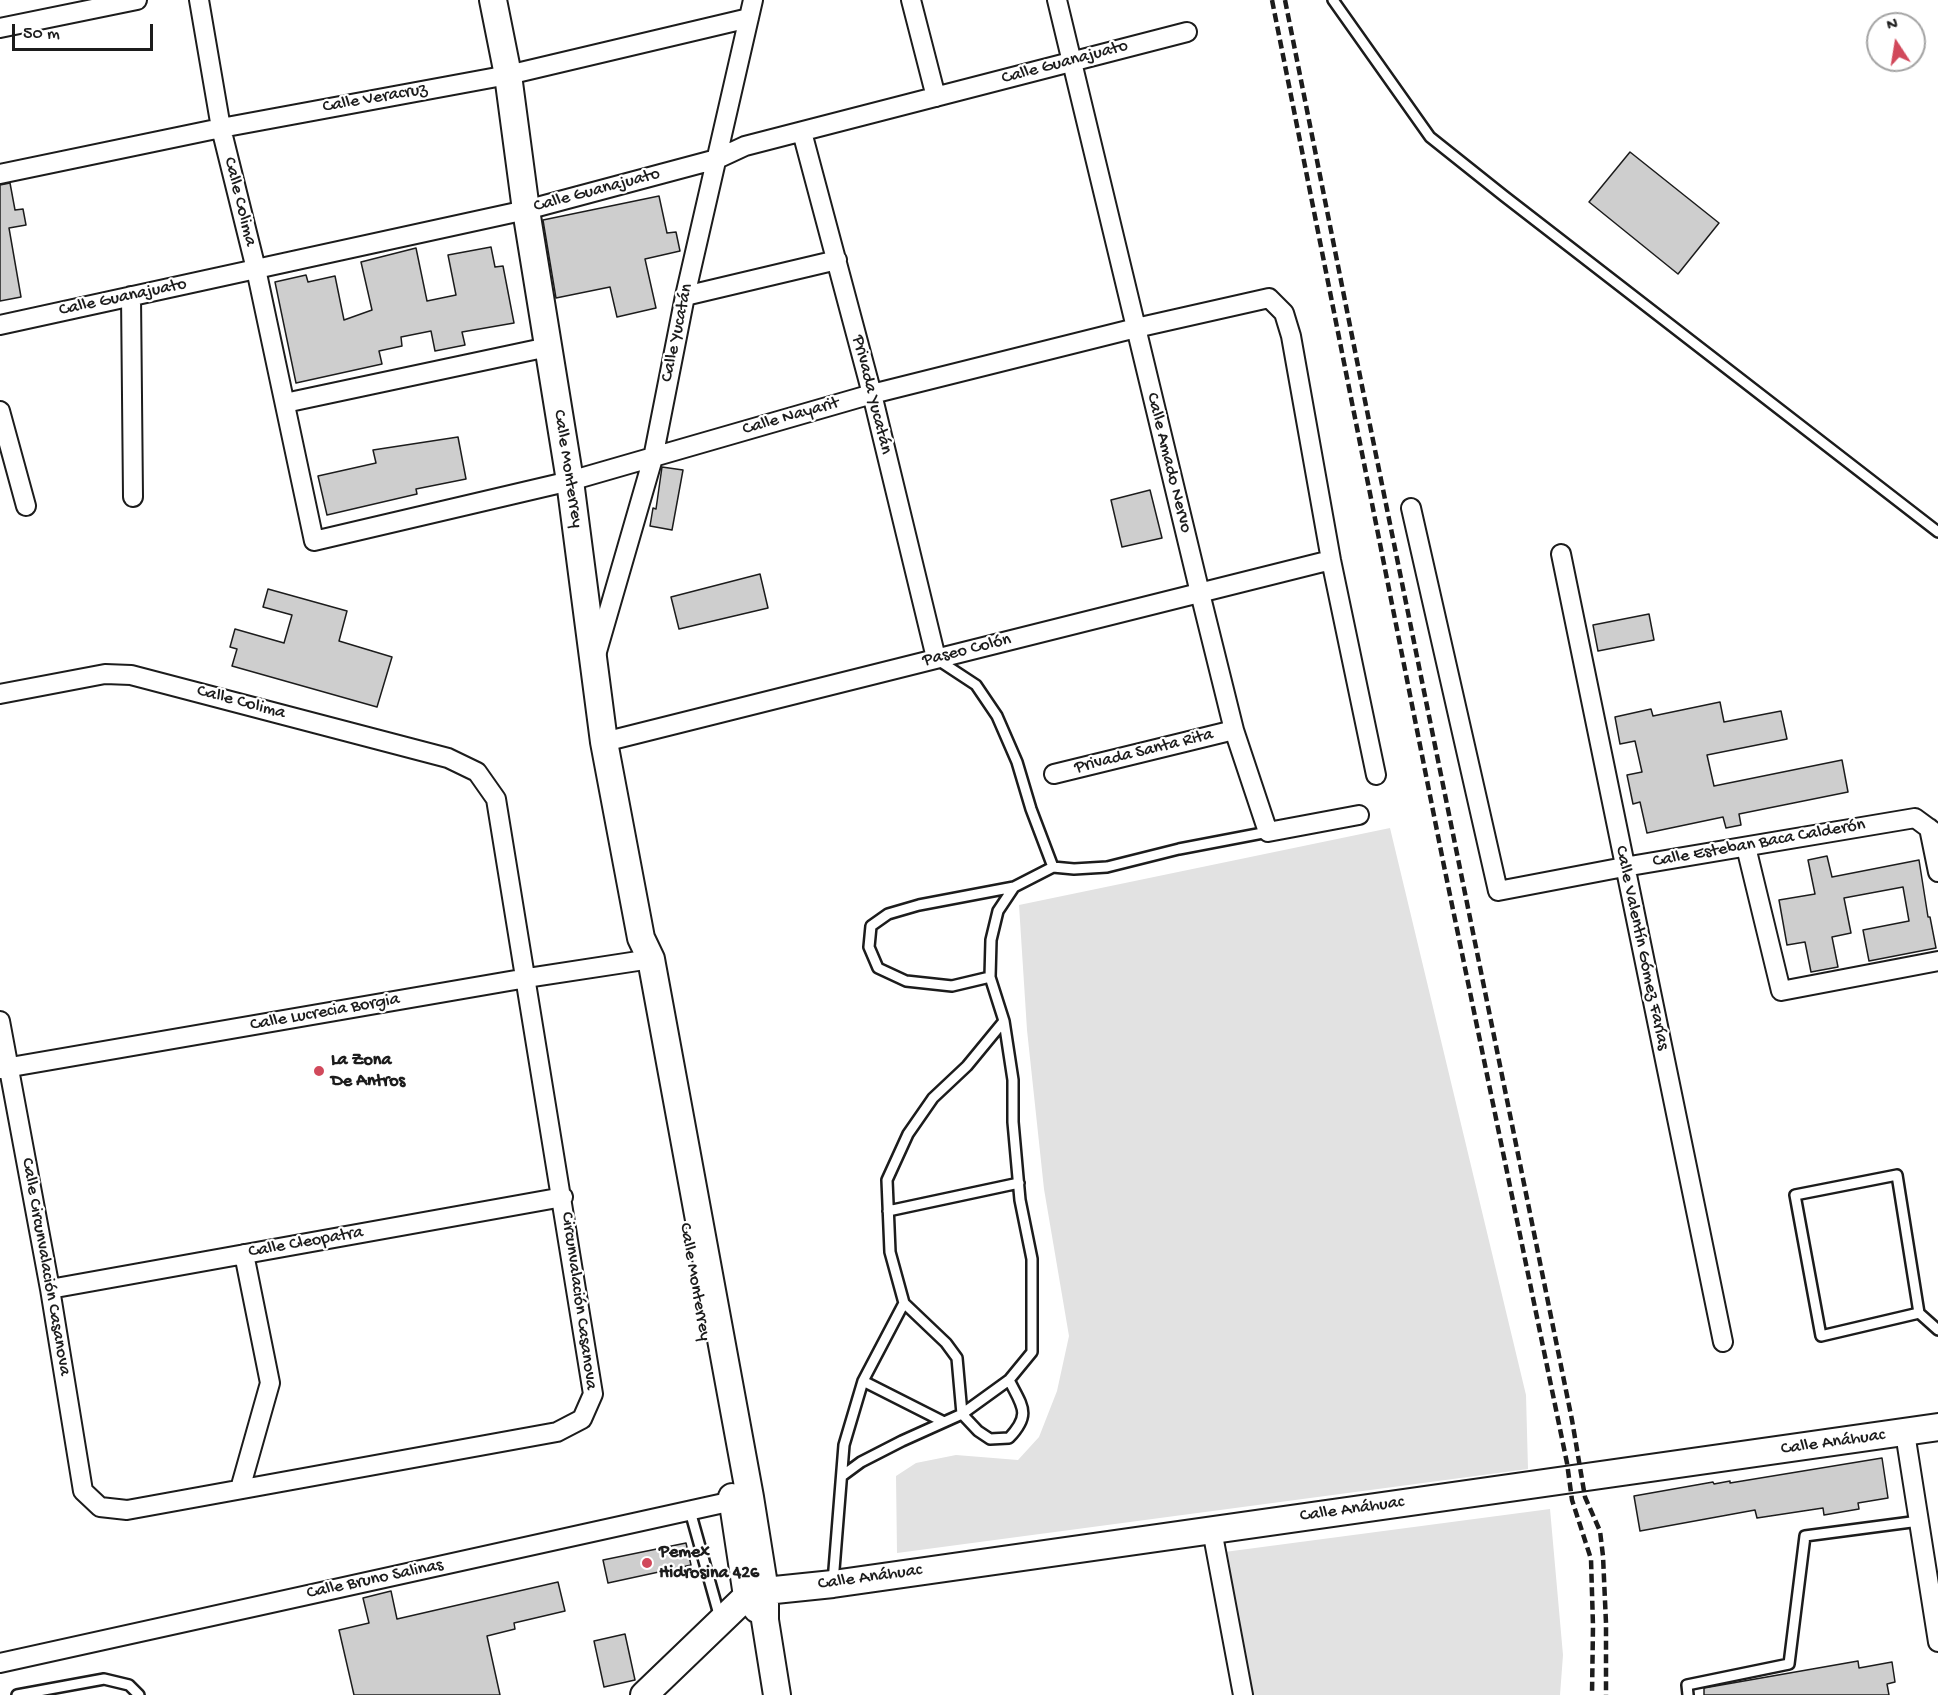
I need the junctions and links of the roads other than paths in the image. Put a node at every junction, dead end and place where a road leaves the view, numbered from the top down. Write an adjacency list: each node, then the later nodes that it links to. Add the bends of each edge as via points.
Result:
1 (137, 0): 9 (street)
2 (199, 0): 14 (street, Calle Colima)
3 (493, 0): 12 (street, Calle Monterrey)
4 (753, 0): 8 (street, Calle Yucatán)
5 (911, 0): 13 (street)
6 (1057, 0): 11 (street, Calle Amado Nervo)
7 (1333, 0): 34 (lane, via 1430,137)
8 (749, 18): 12 (street, Calle Veracruz); 16 (street, Calle Yucatán)
9 (0, 28)
10 (1187, 32): 11 (street, Calle Guanajuato)
11 (1072, 61): 13 (street, Calle Guanajuato); 24 (street, Calle Amado Nervo)
12 (508, 75): 14 (street, Calle Veracruz); 18 (street, Calle Monterrey)
13 (936, 97): 15 (street, Calle Guanajuato)
14 (221, 128): 17 (street, Calle Veracruz); 20 (street, Calle Colima)
15 (802, 132): 16 (street, Calle Guanajuato, via 745,146); 19 (street, Privada Yucatán)
16 (717, 159): 18 (street, Calle Guanajuato); 22 (street, Calle Yucatán)
17 (0, 174)
18 (526, 210): 20 (street, Calle Guanajuato); 25 (street, Calle Monterrey)
19 (837, 260): 22 (street); 26 (street, Privada Yucatán)
20 (256, 269): 21 (street, Calle Guanajuato); 27 (street, Calle Colima)
21 (131, 296): 23 (street, Calle Guanajuato); 31 (street)
22 (685, 297): 29 (street, Calle Yucatán)
23 (0, 326)
24 (1136, 328): 26 (street, Calle Nayarit); 37 (street, Calle Nayarit, via 1269,298 1284,313); 38 (street, Calle Amado Nervo)
25 (548, 347): 27 (street); 30 (street, Calle Monterrey)
26 (872, 394): 29 (street, Calle Nayarit); 39 (street, Privada Yucatán)
27 (285, 403): 35 (street, Calle Colima)
28 (0, 411): 32 (street)
29 (652, 458): 30 (street, Calle Nayarit); 40 (street, Calle Yucatán)
30 (570, 481): 35 (street, Calle Nayarit); 40 (street, Calle Monterrey)
31 (133, 497)
32 (26, 506)
33 (1411, 508): 52 (street, Calle Esteban Baca Calderón, via 1498,891)
34 (1938, 532)
35 (314, 541)
36 (1561, 554): 52 (street, Calle Valentín Gómez Farías)
37 (1331, 560): 38 (street, Paseo Colón); 46 (street)
38 (1200, 592): 39 (street, Paseo Colón); 42 (street, Calle Amado Nervo)
39 (936, 658): 43 (street, Paseo Colón); 51 (lane, via 976,685 996,716 1017,762)
40 (594, 663): 43 (street, Calle Monterrey)
41 (0, 694): 44 (street, Calle Colima, via 105,674 131,675 448,758)
42 (1234, 730): 45 (street, Privada Santa Rita); 49 (street, Calle Amado Nervo)
43 (604, 742): 55 (street, Calle Monterrey)
44 (477, 772): 58 (street, Circunvalación Casanova, via 496,800)
45 (1054, 774)
46 (1376, 774)
47 (1359, 815): 49 (street)
48 (1927, 827): 50 (street, Calle Esteban Baca Calderón); 53 (street)
49 (1268, 832): 51 (lane, via 1107,867)
50 (1746, 847): 52 (street, Calle Esteban Baca Calderón); 56 (street, via 1781,991)
51 (1053, 867): 54 (lane)
52 (1624, 867): 70 (street, Calle Valentín Gómez Farías)
53 (1938, 872)
54 (1014, 887): 57 (lane, via 998,911 991,940); 57 (lane, via 919,905 888,914 871,927 868,947 878,968 906,981 952,986)
55 (643, 953): 58 (street, Calle Lucrecia Borgia); 79 (street, Calle Monterrey)
56 (1938, 962)
57 (990, 977): 60 (lane)
58 (527, 978): 61 (street, Calle Lucrecia Borgia); 63 (street, Circunvalación Casanova)
59 (0, 1021): 61 (street, Calle Circunvalación Casanova)
60 (1004, 1021): 62 (lane, via 1013,1080); 64 (lane, via 967,1066 933,1098 908,1134 887,1180)
61 (4, 1068): 66 (street, Calle Circunvalación Casanova)
62 (1019, 1184): 64 (lane); 71 (lane, via 1032,1259 1032,1352)
63 (563, 1197): 65 (street, Calle Cleopatra); 78 (street, Circunvalación Casanova, via 593,1394 582,1419 557,1432)
64 (888, 1210): 67 (lane, via 890,1252)
65 (244, 1254): 66 (street, Calle Cleopatra); 78 (street, via 270,1383)
66 (50, 1288): 80 (street, Calle Circunvalación Casanova, via 83,1491)
67 (904, 1303): 72 (lane); 73 (lane, via 957,1358)
68 (1919, 1313): 68 (lane, via 1897,1175 1795,1195 1821,1336); 69 (lane)
69 (1938, 1330)
70 (1723, 1342)
71 (1009, 1380): 73 (lane); 73 (lane, via 1024,1409 1021,1426 1009,1438 990,1439)
72 (863, 1381): 74 (lane); 77 (lane, via 844,1445)
73 (962, 1414): 74 (lane)
74 (944, 1422): 77 (lane, via 861,1462)
75 (1938, 1427): 76 (street, Calle Anáhuac)
76 (1905, 1433): 82 (street); 83 (street, Calle Anáhuac)
77 (842, 1476): 84 (lane)
78 (240, 1489): 80 (street, Circunvalación Casanova, via 127,1510)
79 (741, 1499): 81 (street, Calle Bruno Salinas); 85 (street, Calle Monterrey)
80 (100, 1507)
81 (690, 1511): 86 (lane); 88 (street, Calle Bruno Salinas)
82 (1919, 1521): 87 (street); 94 (lane, via 1805,1536 1789,1664 1687,1685)
83 (1212, 1530): 84 (street, Calle Anáhuac); 93 (street)
84 (833, 1584): 85 (street, Calle Anáhuac)
85 (756, 1593): 86 (street); 92 (street, Calle Monterrey, via 765,1620)
86 (721, 1621): 91 (street)
87 (1938, 1642)
88 (0, 1663)
89 (17, 1695): 90 (lane, via 104,1679 129,1685)
90 (139, 1695)
91 (644, 1695)
92 (777, 1695)
93 (1243, 1695)
94 (1688, 1695)

